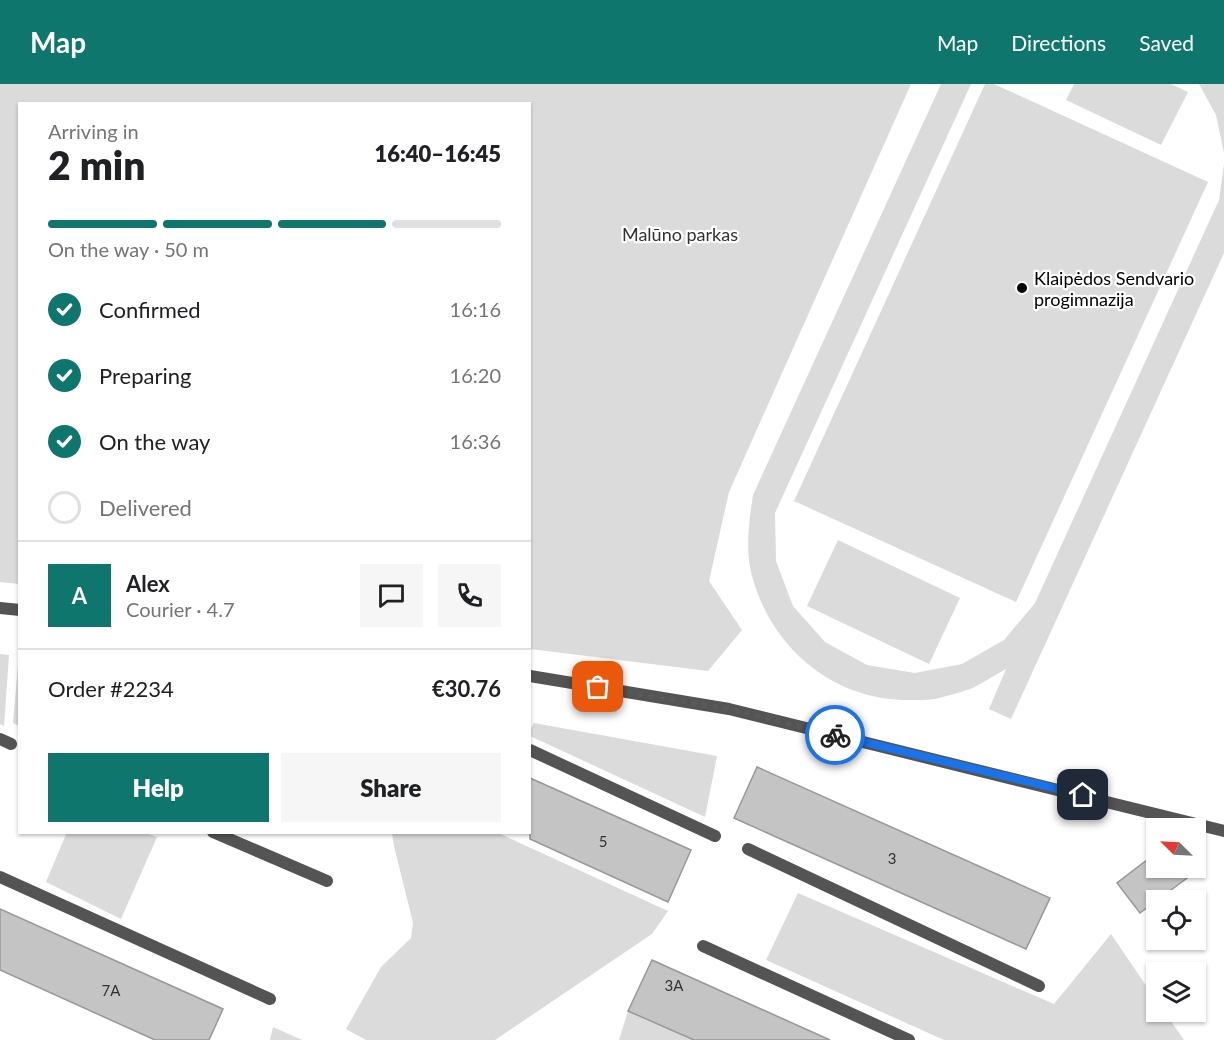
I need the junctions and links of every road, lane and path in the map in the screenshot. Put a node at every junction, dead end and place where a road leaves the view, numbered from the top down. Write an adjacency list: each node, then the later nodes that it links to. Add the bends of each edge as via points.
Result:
1 (0, 608): 2 (street)
2 (18, 610)
3 (531, 676): 5 (street, via 729,709)
4 (531, 750): 7 (street)
5 (1224, 831)
6 (218, 834): 10 (street)
7 (715, 836)
8 (748, 849): 12 (street)
9 (0, 876): 13 (street)
10 (327, 881)
11 (703, 946): 14 (street)
12 (1039, 986)
13 (270, 999)
14 (909, 1040)

